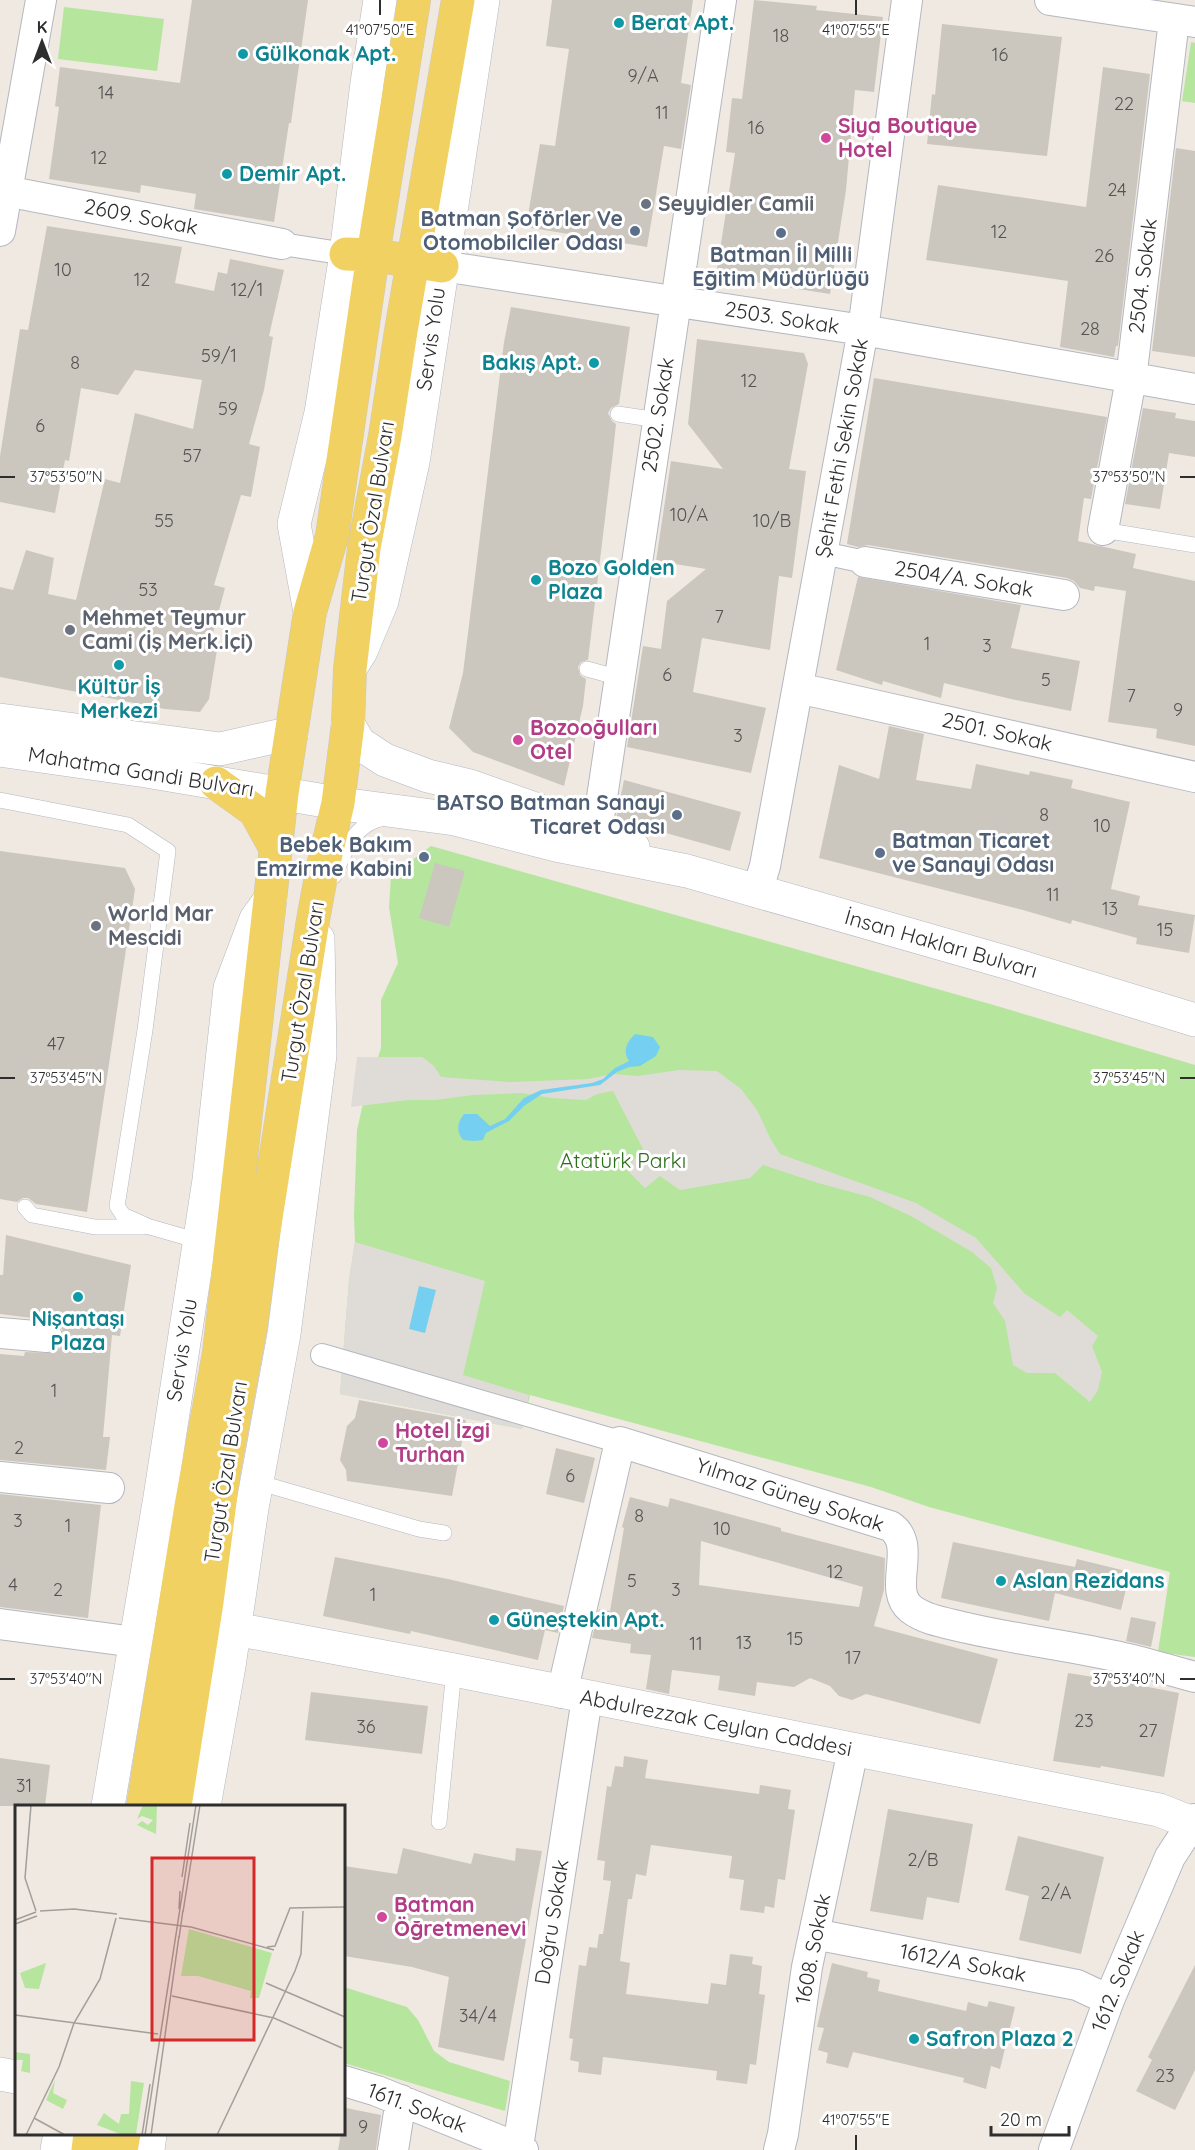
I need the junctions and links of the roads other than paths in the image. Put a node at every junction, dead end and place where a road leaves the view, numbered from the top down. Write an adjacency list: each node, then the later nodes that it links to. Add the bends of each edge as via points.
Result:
1 (41, 0): 10 (street)
2 (380, 0): 13 (street, via 367,83)
3 (414, 0): 13 (main road, Turgut Özal Bulvarı)
4 (458, 0): 14 (main road)
5 (483, 0): 14 (street, Servis Yolu)
6 (721, 0): 15 (street, 2502. Sokak)
7 (907, 0): 16 (street, Şehit Fethi Sekin Sokak)
8 (1050, 0): 9 (street)
9 (1184, 21): 17 (street, 2504. Sokak)
10 (3, 190): 11 (street); 12 (street, 2609. Sokak)
11 (0, 231)
12 (282, 244): 13 (street)
13 (359, 255): 14 (main road); 32 (main road, Turgut Özal Bulvarı, via 332,536 310,612)
14 (428, 263): 15 (street, 2503. Sokak); 26 (street, Servis Yolu, via 413,462 382,601)
15 (676, 302): 16 (street, 2503. Sokak); 20 (street, 2502. Sokak)
16 (863, 330): 17 (street, 2503. Sokak); 23 (street, Şehit Fethi Sekin Sokak)
17 (1131, 379): 18 (street, 2503. Sokak); 21 (street, 2504. Sokak)
18 (1195, 389)
19 (618, 414): 20 (lane)
20 (658, 420): 28 (street, 2502. Sokak)
21 (1103, 530): 22 (lane)
22 (1195, 545)
23 (823, 553): 24 (street); 29 (street, Şehit Fethi Sekin Sokak)
24 (864, 562): 25 (street, 2504/A. Sokak)
25 (1064, 595)
26 (350, 669): 31 (main road, Turgut Özal Bulvarı)
27 (587, 669): 28 (lane)
28 (620, 678): 40 (street, 2502. Sokak)
29 (798, 688): 34 (street, 2501. Sokak); 43 (street, Şehit Fethi Sekin Sokak)
30 (0, 720): 32 (street, Mahatma Gandi Bulvarı, via 220,749)
31 (348, 724): 38 (main road, Turgut Özal Bulvarı); 40 (street, via 359,743 386,760)
32 (291, 735): 36 (main road, Turgut Özal Bulvarı)
33 (0, 750): 35 (street, Mahatma Gandi Bulvarı)
34 (1195, 777)
35 (216, 783): 36 (street, Mahatma Gandi Bulvarı); 41 (main road, via 255,811)
36 (282, 793): 38 (street, Mahatma Gandi Bulvarı); 41 (main road, Turgut Özal Bulvarı)
37 (0, 800): 48 (lane, via 128,825 168,851 117,1206 123,1215)
38 (338, 803): 39 (street, Mahatma Gandi Bulvarı); 45 (main road, Turgut Özal Bulvarı)
39 (415, 814): 42 (street, Mahatma Gandi Bulvarı, via 455,819 556,845); 45 (lane, via 374,819 353,835)
40 (597, 831): 42 (street)
41 (276, 849): 44 (main road, Turgut Özal Bulvarı)
42 (687, 871): 43 (street, İnsan Hakları Bulvarı)
43 (757, 892): 46 (street, İnsan Hakları Bulvarı)
44 (270, 900): 49 (street, Servis Yolu, via 256,919 230,988); 66 (main road, Turgut Özal Bulvarı, via 219,1353)
45 (314, 920): 55 (street, via 319,943 320,1055 284,1334); 67 (main road, Turgut Özal Bulvarı, via 251,1325 224,1471)
46 (1195, 1020)
47 (25, 1207): 48 (lane, via 32,1215 95,1227)
48 (150, 1227): 49 (lane)
49 (199, 1241): 60 (street, Servis Yolu)
50 (0, 1333): 51 (street)
51 (47, 1337)
52 (322, 1355): 53 (street, Yılmaz Güney Sokak)
53 (620, 1442): 62 (street, Yılmaz Güney Sokak, via 890,1526 902,1542 902,1598 921,1617 1124,1658); 63 (street, Doğru Sokak)
54 (0, 1477): 56 (street)
55 (256, 1482): 57 (lane); 59 (street)
56 (109, 1488)
57 (444, 1533)
58 (0, 1624): 60 (street)
59 (235, 1629): 61 (street, Abdulrezzak Ceylan Caddesi); 68 (street)
60 (135, 1642): 65 (street, Servis Yolu)
61 (454, 1670): 63 (street, Abdulrezzak Ceylan Caddesi); 69 (lane)
62 (1195, 1677)
63 (574, 1695): 64 (street, Abdulrezzak Ceylan Caddesi); 81 (street, Doğru Sokak)
64 (852, 1750): 70 (street, Abdulrezzak Ceylan Caddesi, via 1159,1810); 71 (street, 1608. Sokak)
65 (108, 1805)
66 (143, 1805)
67 (175, 1805)
68 (204, 1805)
69 (439, 1822)
70 (1194, 1822): 72 (street, 1612. Sokak, via 1170,1857)
71 (814, 1934): 72 (street, 1612/A Sokak, via 1077,1985); 87 (street, 1608. Sokak)
72 (1109, 2000): 88 (street, 1612. Sokak)
73 (0, 2074): 74 (street)
74 (15, 2077)
75 (345, 2081): 76 (street, 1611. Sokak)
76 (400, 2100): 81 (street, 1611. Sokak); 86 (street)
77 (60, 2135): 82 (street)
78 (90, 2135): 83 (main road)
79 (124, 2135): 84 (main road)
80 (150, 2135): 85 (street)
81 (520, 2148)
82 (57, 2150)
83 (88, 2150)
84 (121, 2150)
85 (148, 2150)
86 (393, 2150)
87 (779, 2150)
88 (1054, 2150)

